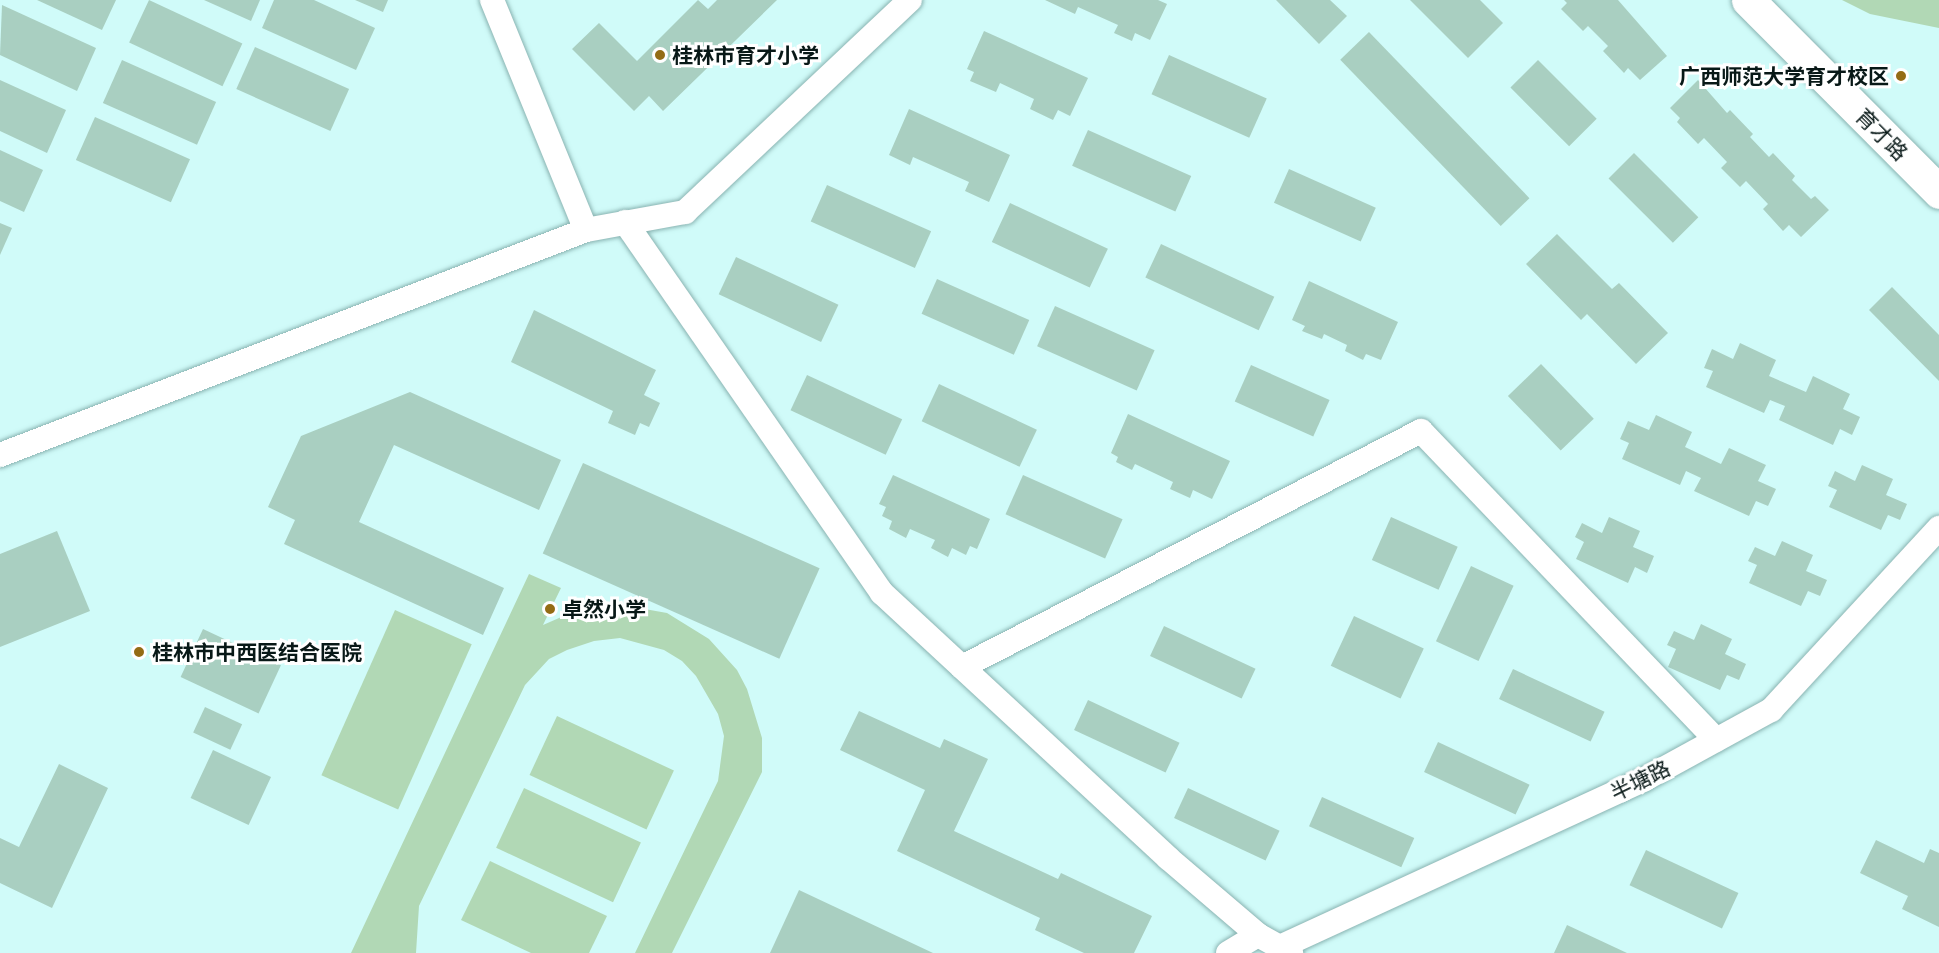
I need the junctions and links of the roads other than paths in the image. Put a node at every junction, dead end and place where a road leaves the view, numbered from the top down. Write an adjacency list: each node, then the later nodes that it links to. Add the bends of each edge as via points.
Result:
1 (492, 0): 6 (street)
2 (910, 0): 5 (street, via 685,212)
3 (1748, 0): 4 (main road, 育才路)
4 (1939, 192)
5 (625, 222): 6 (street); 9 (street, via 882,593)
6 (586, 230): 7 (street)
7 (0, 454)
8 (1939, 528): 10 (street, 半塘路, via 1771,710)
9 (962, 667): 10 (street, via 1421,431); 11 (street, via 1168,858)
10 (1716, 740): 12 (street, 半塘路, via 1645,780)
11 (1258, 935): 12 (street); 13 (street)
12 (1285, 950)
13 (1228, 953)

